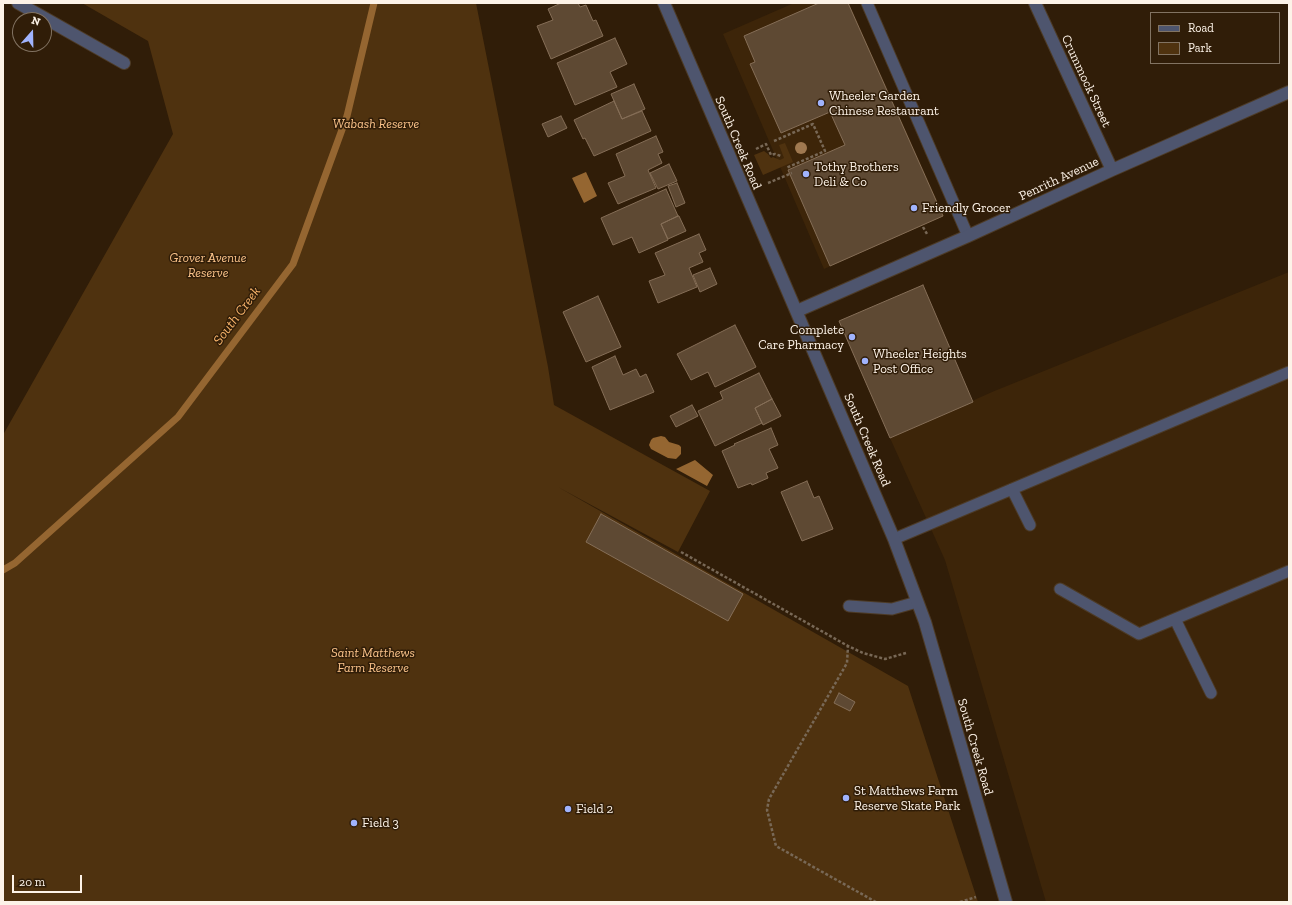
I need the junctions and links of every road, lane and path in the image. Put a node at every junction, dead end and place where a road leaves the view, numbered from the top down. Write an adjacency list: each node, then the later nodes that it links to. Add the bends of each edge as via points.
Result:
1 (18, 3): 5 (street)
2 (664, 3): 15 (street, South Creek Road)
3 (867, 3): 14 (lane)
4 (1035, 3): 11 (street, Crummock Street)
5 (124, 62)
6 (1289, 92): 11 (street, Penrith Avenue)
7 (774, 141): 10 (path, via 813,124 825,151)
8 (756, 149): 9 (path, via 766,144 771,155)
9 (781, 156)
10 (786, 168)
11 (1112, 170): 14 (street, Penrith Avenue)
12 (792, 173): 13 (path)
13 (768, 183)
14 (968, 236): 15 (street, Penrith Avenue)
15 (796, 311): 19 (street, South Creek Road)
16 (1289, 372): 17 (lane)
17 (1012, 489): 18 (lane); 19 (lane)
18 (1030, 525)
19 (894, 539): 23 (street, South Creek Road)
20 (681, 552): 26 (path)
21 (1289, 571): 25 (lane)
22 (1060, 588): 25 (lane, via 1139,634)
23 (917, 602): 24 (lane, via 892,609); 32 (street, South Creek Road)
24 (849, 606)
25 (1175, 619): 28 (lane)
26 (848, 646): 27 (path, via 885,659); 30 (path, via 847,663 769,799 767,810 776,846 780,850)
27 (906, 653)
28 (1211, 693)
29 (976, 897): 31 (path)
30 (876, 902)
31 (960, 902)
32 (1006, 902)

